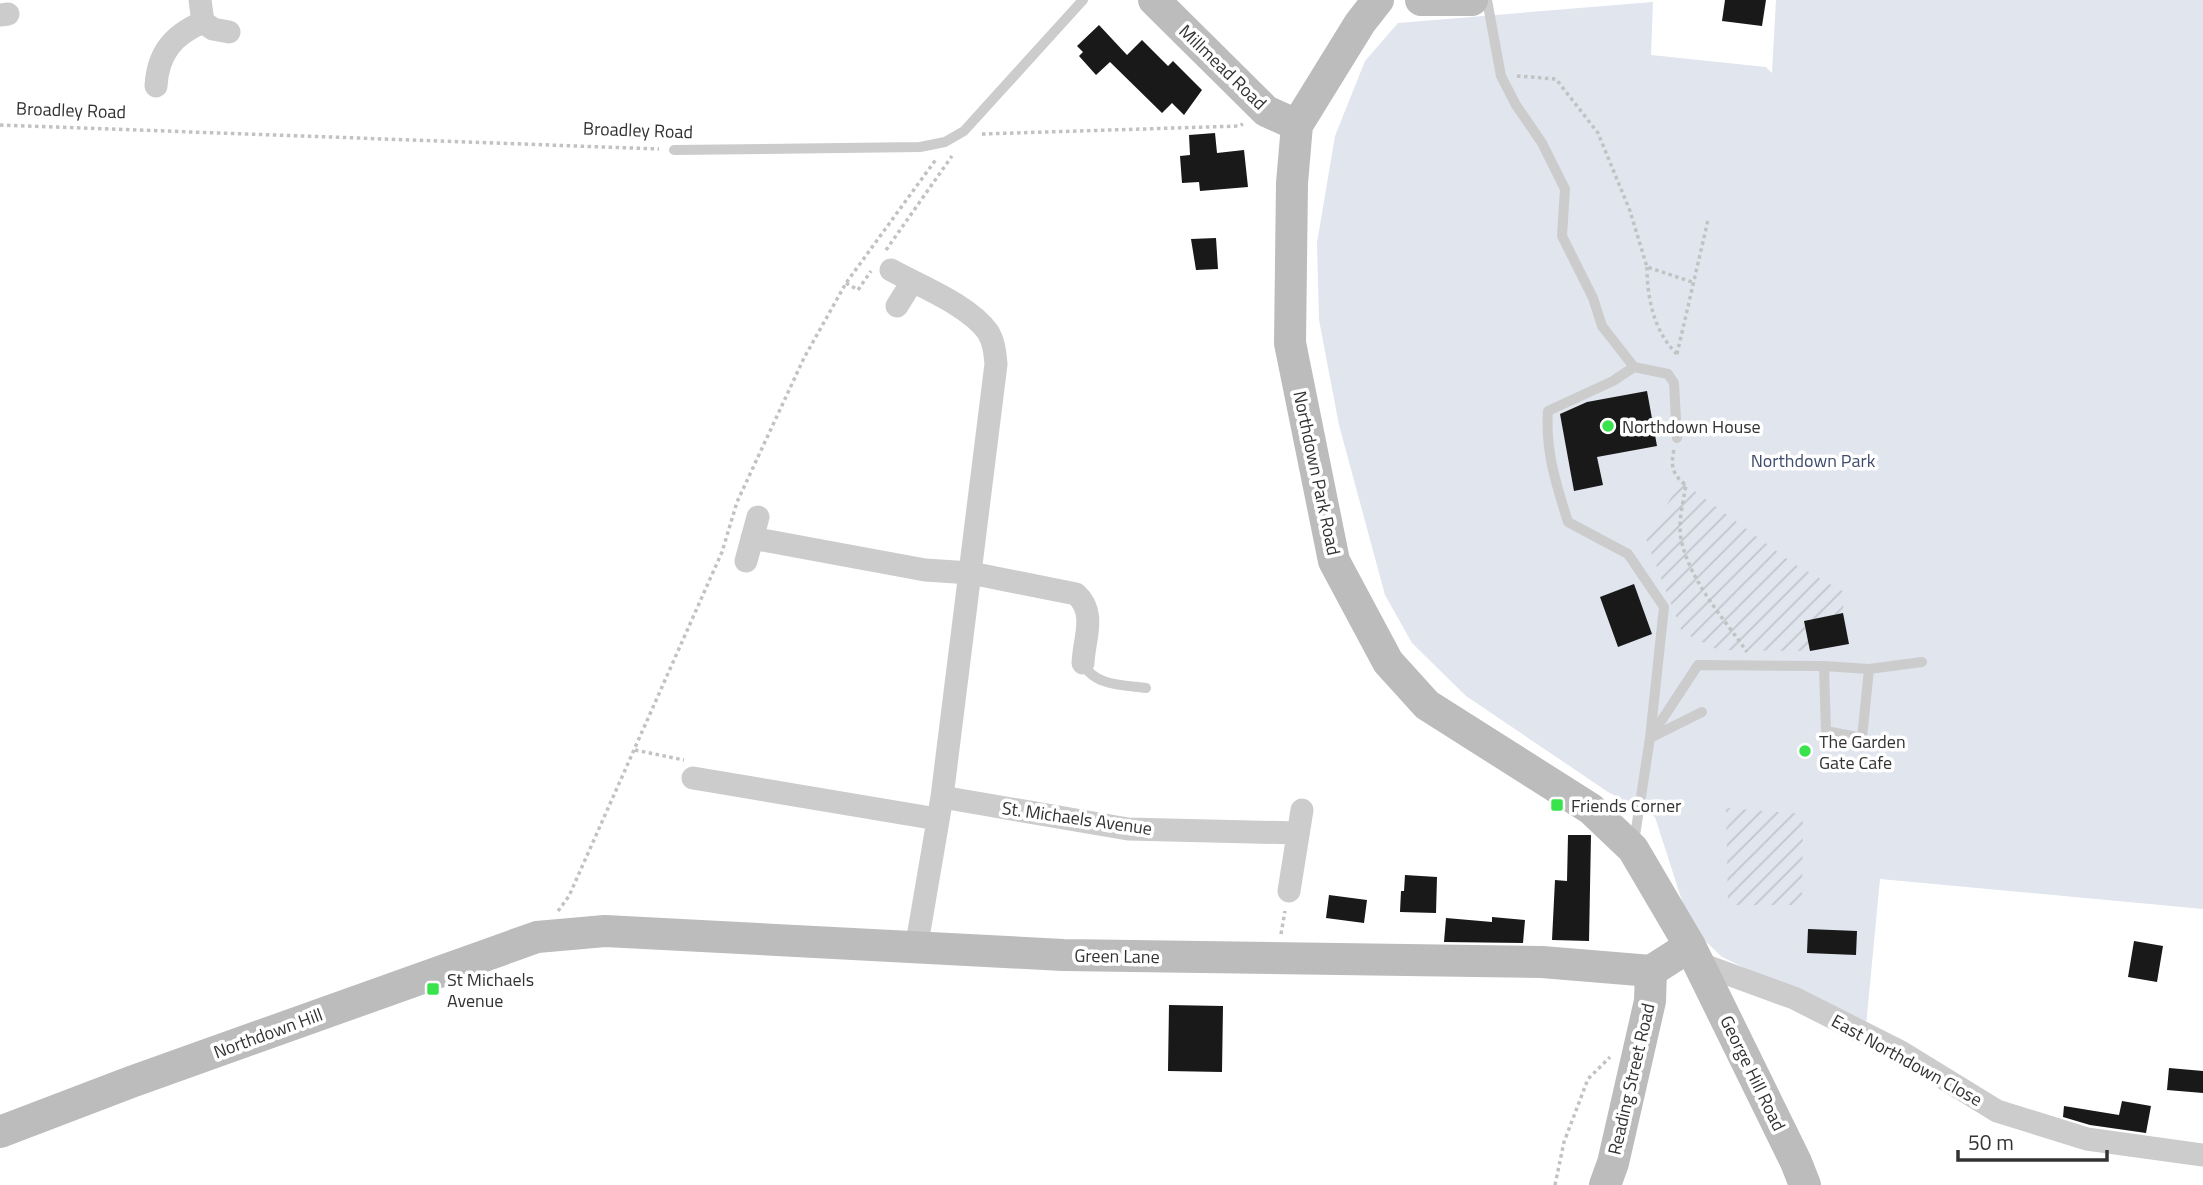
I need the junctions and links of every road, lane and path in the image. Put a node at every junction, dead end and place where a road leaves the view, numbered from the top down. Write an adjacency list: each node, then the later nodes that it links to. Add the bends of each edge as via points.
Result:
1 (1083, 0): 14 (lane)
2 (1154, 0): 11 (main road, Millmead Road)
3 (1378, 0): 13 (main road, Northdown Park Road)
4 (1420, 0): 5 (main road)
5 (1472, 0)
6 (1486, 0): 9 (lane)
7 (201, 11): 8 (street, via 213,29); 10 (street, via 160,60)
8 (229, 32)
9 (1501, 76): 18 (path, via 1556,79 1590,122 1630,211); 23 (lane, via 1565,190 1562,236 1602,326)
10 (156, 86)
11 (1266, 111): 13 (main road, Millmead Road); 14 (path, via 1239,126 987,135)
12 (0, 125): 15 (path, Broadley Road)
13 (1297, 125): 40 (main road, Northdown Park Road, via 1290,343 1334,561 1388,662 1427,705 1591,809)
14 (964, 131): 15 (lane, Broadley Road, via 920,148); 17 (path)
15 (674, 150)
16 (1708, 220): 20 (path)
17 (884, 266): 19 (street); 21 (path, via 858,290)
18 (1647, 267): 20 (path); 20 (path, via 1647,294 1653,312 1667,344 1677,354)
19 (912, 282): 22 (street); 26 (street, via 971,315 989,333 995,349)
20 (1692, 282)
21 (846, 283)
22 (897, 306)
23 (1634, 367): 24 (lane, via 1668,374 1675,383); 34 (lane, via 1548,411 1547,428 1551,470 1568,522 1628,554 1664,607)
24 (1677, 438): 29 (path, via 1671,461 1676,478 1686,485 1681,538 1694,577)
25 (746, 561): 26 (street, via 755,528 925,570)
26 (971, 573): 28 (street, via 1076,594 1085,602 1088,615); 37 (street)
27 (1922, 662): 31 (lane)
28 (1083, 663): 32 (lane, via 1092,677)
29 (1757, 666): 30 (lane); 34 (lane, via 1698,665)
30 (1824, 666): 31 (lane); 31 (lane, via 1826,731 1862,738)
31 (1869, 669)
32 (1146, 688)
33 (1702, 712): 34 (lane)
34 (1650, 738): 40 (lane)
35 (635, 750): 36 (path, via 697,762)
36 (693, 778): 37 (street, St. Michaels Avenue)
37 (939, 808): 39 (street, St. Michaels Avenue, via 1128,829); 43 (street)
38 (1302, 810): 39 (street)
39 (1298, 833): 41 (street)
40 (1633, 849): 44 (main road, Northdown Park Road)
41 (1289, 891): 45 (path)
42 (537, 937): 43 (main road, Green Lane, via 605,931); 48 (main road, Northdown Hill)
43 (916, 949): 45 (main road, Green Lane)
44 (1694, 954): 46 (main road); 49 (street, East Northdown Close, via 1901,1052 1997,1111 2087,1139); 52 (main road, George Hill Road)
45 (1277, 957): 46 (main road, Green Lane, via 1542,962)
46 (1651, 971): 47 (main road, Reading Street Road)
47 (1639, 1054): 50 (path, via 1612,1056 1588,1079 1564,1142); 51 (main road, Reading Street Road)
48 (0, 1132)
49 (2203, 1155)
50 (1555, 1185)
51 (1605, 1185)
52 (1805, 1185)

